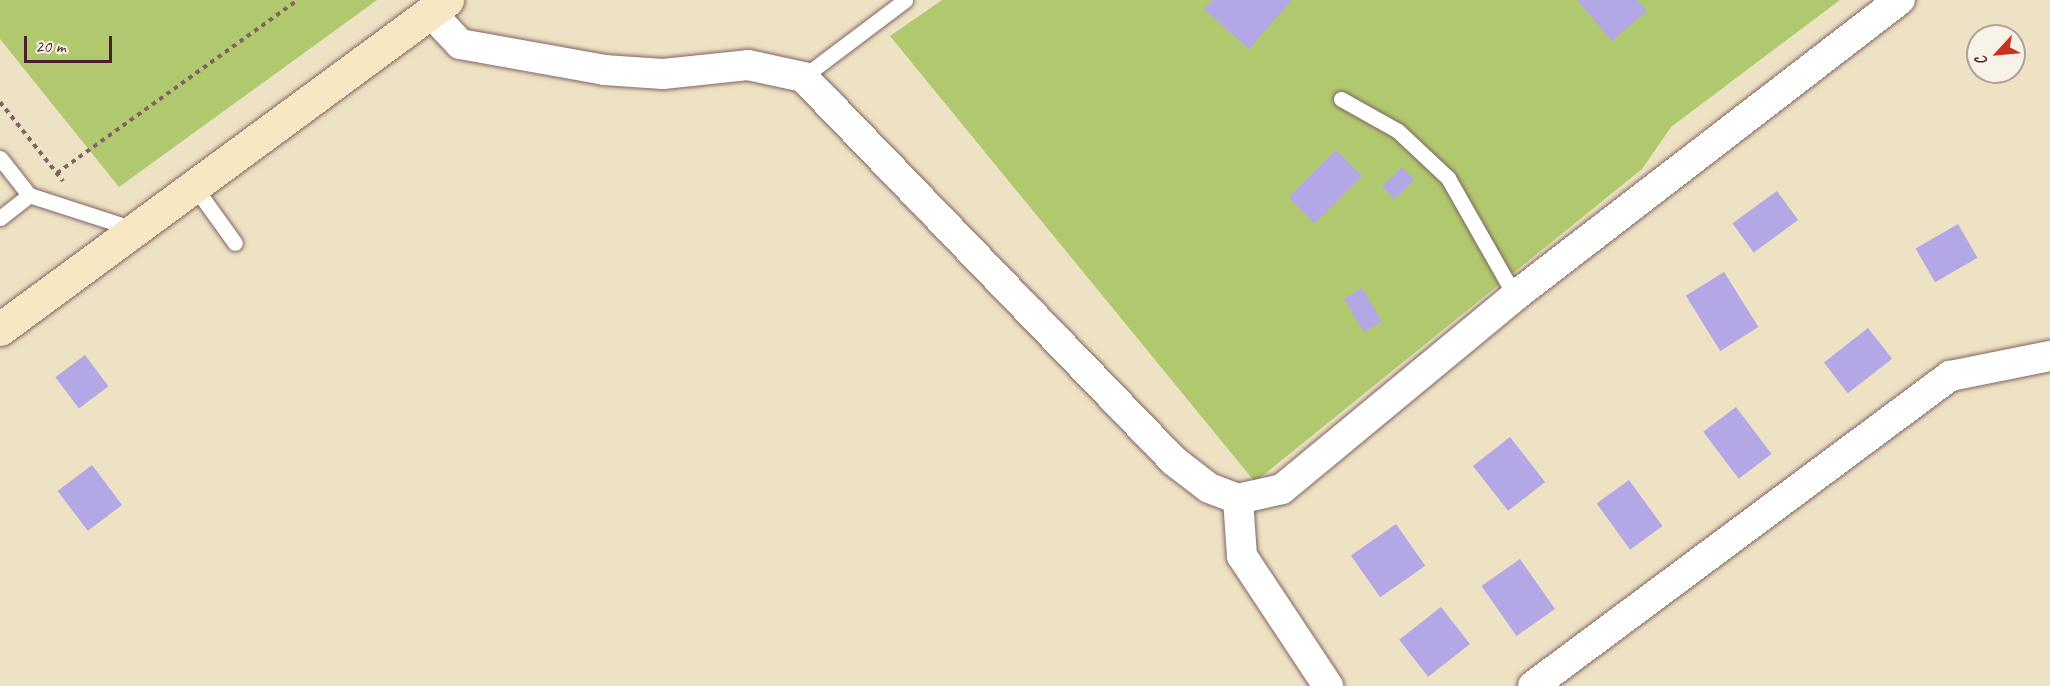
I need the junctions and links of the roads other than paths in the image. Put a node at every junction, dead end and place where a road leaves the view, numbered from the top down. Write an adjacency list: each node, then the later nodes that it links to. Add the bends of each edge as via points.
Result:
1 (905, 0): 4 (lane)
2 (1900, 0): 12 (street)
3 (439, 6): 4 (street, via 460,44 604,70 663,74 748,65); 7 (main road)
4 (803, 77): 15 (street, via 1174,461 1209,488)
5 (1341, 99): 12 (lane, via 1398,131 1448,178)
6 (0, 158): 8 (lane)
7 (194, 186): 10 (main road); 11 (lane)
8 (29, 195): 9 (lane); 10 (lane)
9 (0, 218)
10 (136, 229): 13 (main road)
11 (235, 243)
12 (1515, 296): 15 (street, via 1282,489)
13 (0, 329)
14 (2050, 356): 17 (street, via 1950,376)
15 (1238, 499): 16 (street, via 1242,556)
16 (1328, 686)
17 (1533, 686)

